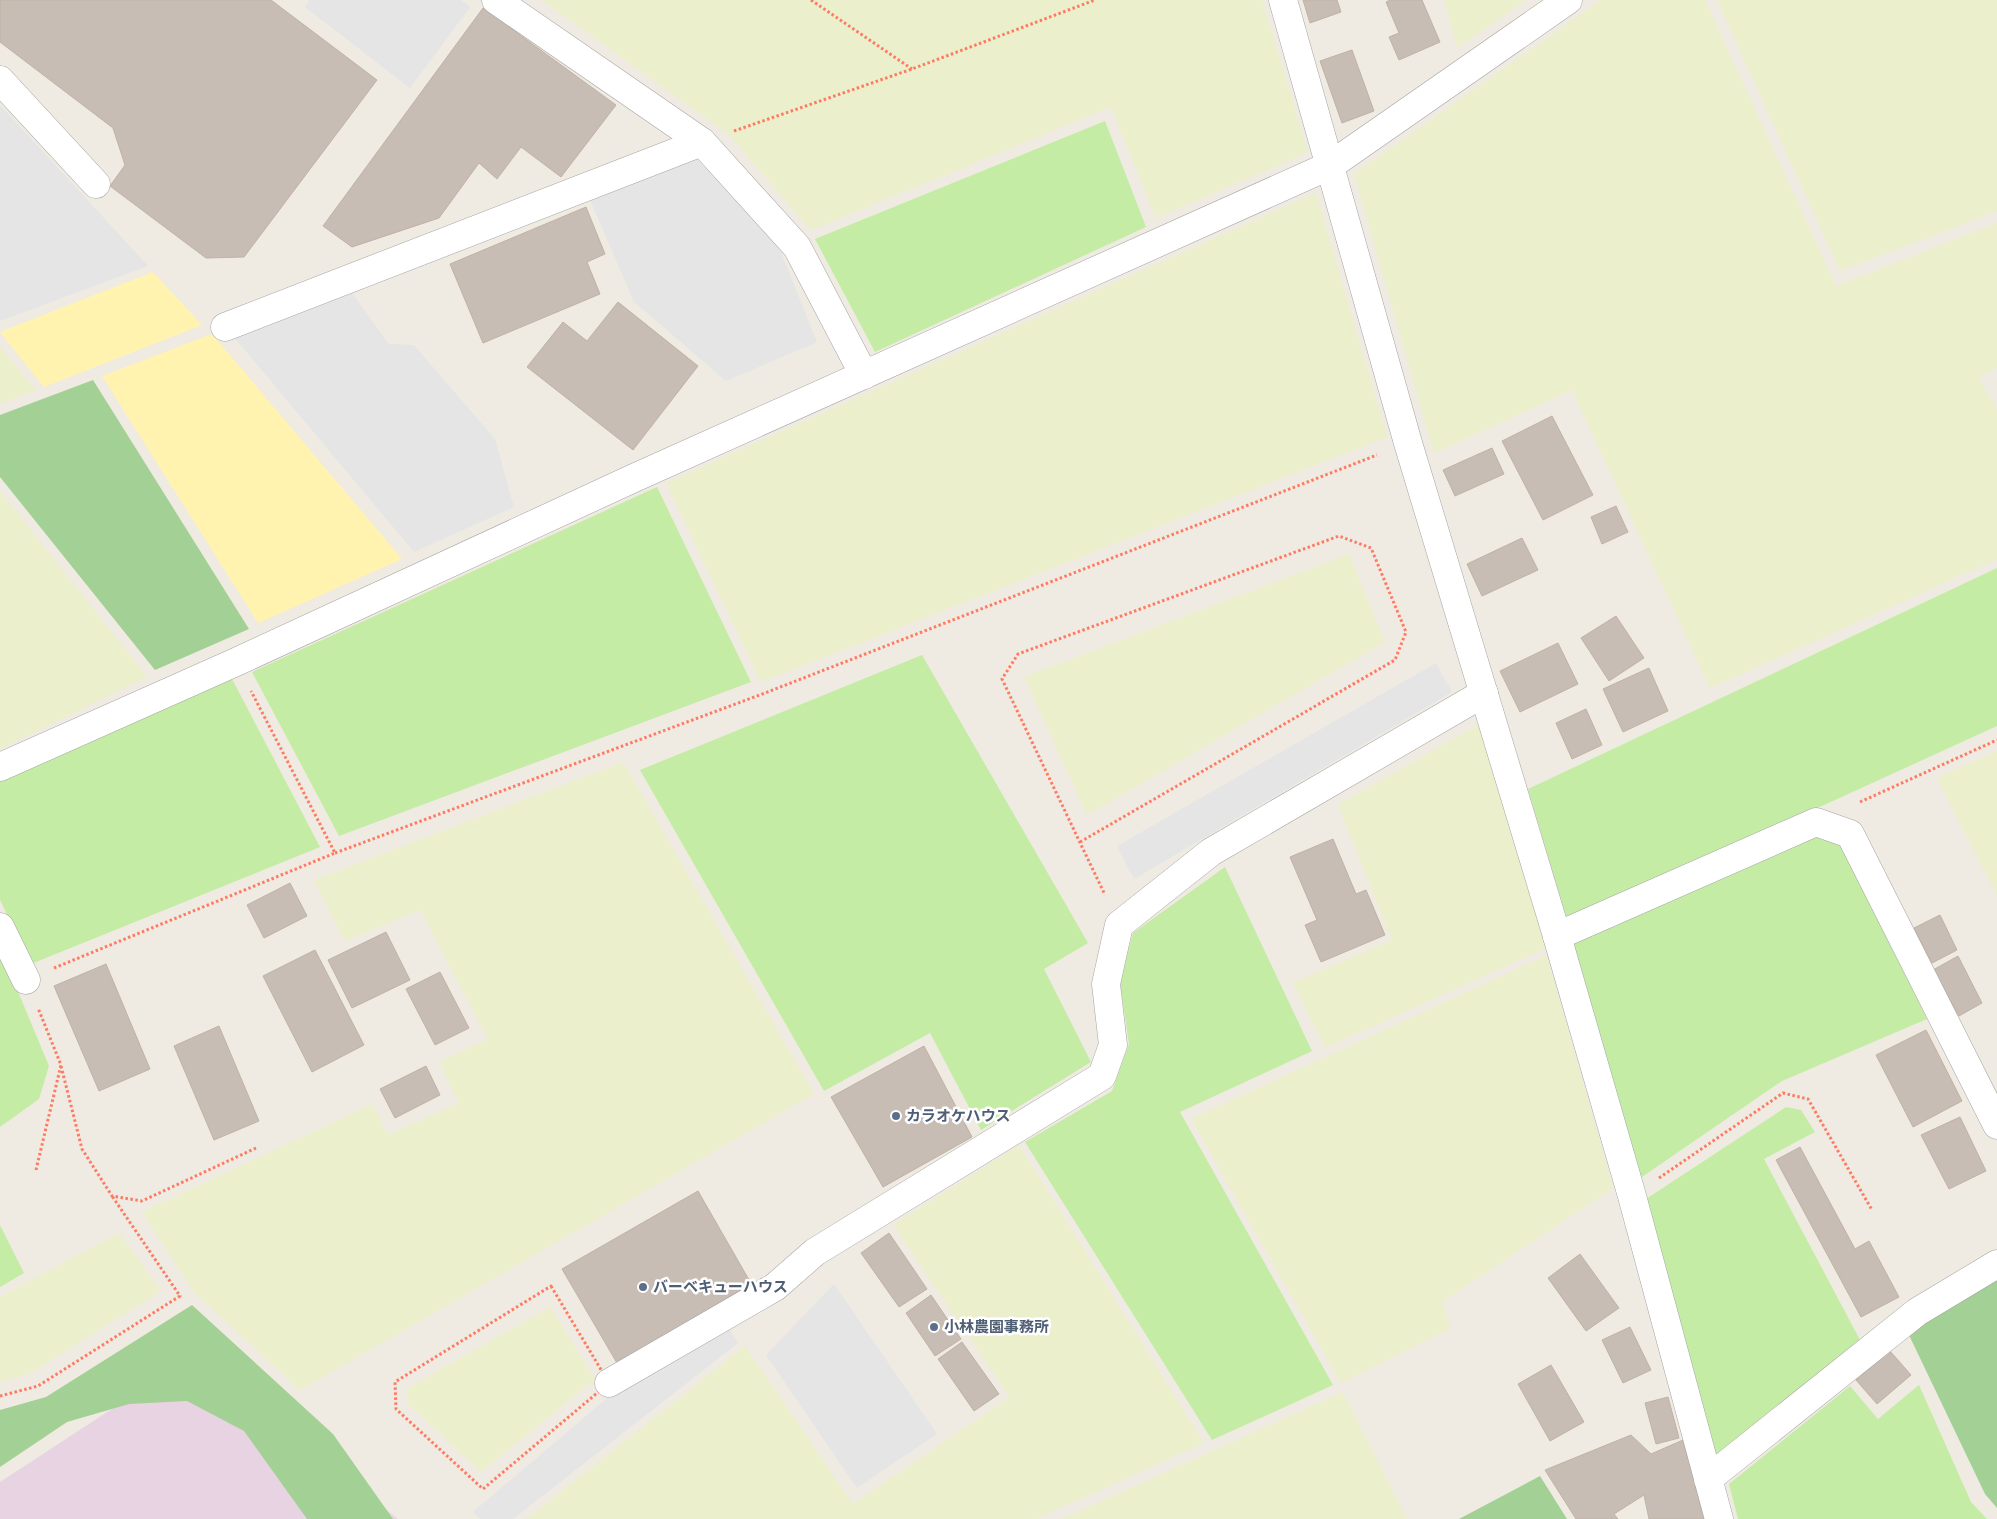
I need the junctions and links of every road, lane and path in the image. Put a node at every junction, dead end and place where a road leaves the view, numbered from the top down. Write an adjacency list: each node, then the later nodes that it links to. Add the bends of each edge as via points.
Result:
1 (496, 0): 8 (street)
2 (811, 0): 6 (path)
3 (1095, 0): 6 (path)
4 (1283, 0): 9 (street)
5 (1568, 0): 9 (street)
6 (912, 69): 8 (path)
7 (0, 80): 10 (street)
8 (702, 142): 11 (street); 12 (street, via 797,247)
9 (1331, 165): 12 (street); 13 (street)
10 (96, 184)
11 (225, 327)
12 (864, 375): 14 (street)
13 (1408, 443): 15 (street); 20 (path, via 765,693)
14 (236, 662): 17 (street); 20 (path)
15 (1484, 693): 21 (street, via 1211,852); 23 (street)
16 (1997, 740): 18 (path)
17 (0, 767)
18 (1816, 822): 23 (street); 26 (street, via 1850,834)
19 (1080, 842): 19 (path, via 1002,679 1018,654 1339,536 1372,548 1406,632 1395,660); 21 (path)
20 (335, 853): 24 (path)
21 (1119, 925): 33 (street, via 1106,984 1113,1045 1102,1076 815,1252 775,1287)
22 (0, 927): 24 (street)
23 (1557, 936): 30 (street)
24 (26, 980): 25 (path)
25 (61, 1065): 28 (path); 29 (path, via 82,1149)
26 (1997, 1126)
27 (256, 1148): 29 (path, via 142,1201)
28 (36, 1170)
29 (112, 1196): 34 (path, via 180,1296 38,1386)
30 (1632, 1196): 31 (path, via 1783,1093 1808,1099); 35 (street)
31 (1872, 1210)
32 (1997, 1264): 35 (street, via 1917,1312)
33 (609, 1383): 33 (path, via 551,1286 395,1382 396,1409 483,1489)
34 (0, 1396)
35 (1708, 1479): 36 (street)
36 (1719, 1519)

